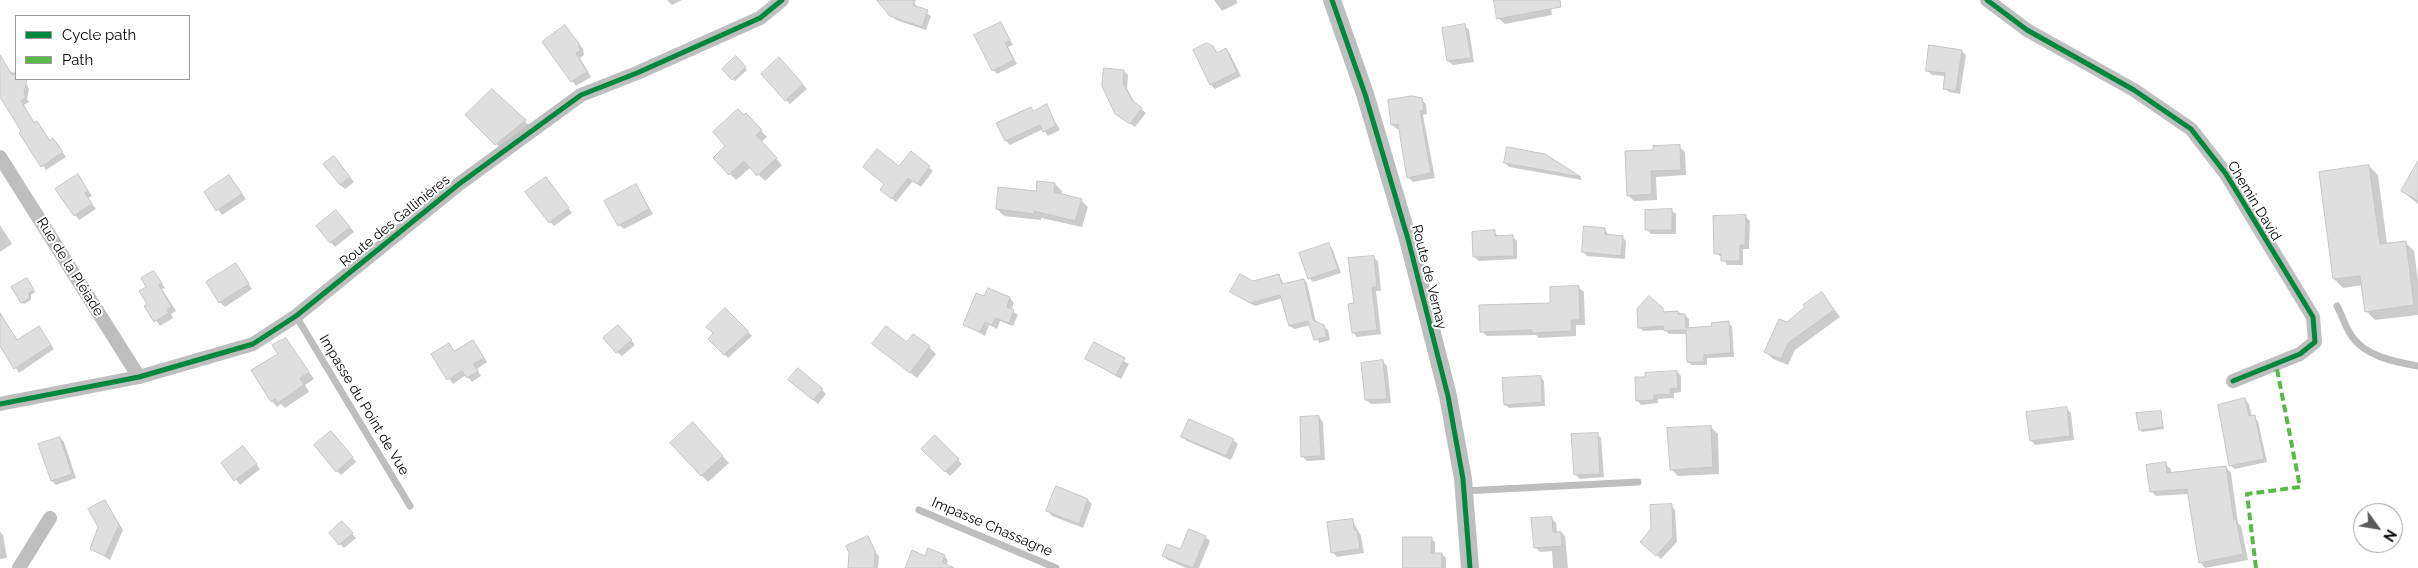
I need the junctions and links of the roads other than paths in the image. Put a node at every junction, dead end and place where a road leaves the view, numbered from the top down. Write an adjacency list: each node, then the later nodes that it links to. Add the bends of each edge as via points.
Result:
1 (782, 0): 6 (street, Route des Gallinières, via 760,18 581,95 459,184)
2 (1332, 0): 12 (street, Route de Vernay, via 1408,239 1448,396)
3 (1987, 0): 9 (street, Chemin David, via 2027,30 2134,90 2191,129 2226,174 2313,317 2315,342 2300,354)
4 (0, 158): 8 (street, Rue de la Pléiade)
5 (2337, 306): 7 (lane, via 2352,336 2373,353 2398,363)
6 (296, 316): 8 (street, Route des Gallinières, via 253,344); 13 (lane, Impasse du Point de Vue)
7 (2418, 366)
8 (139, 377): 10 (street, Route des Gallinières)
9 (2233, 381)
10 (0, 404)
11 (1638, 482): 12 (lane)
12 (1464, 491): 18 (street, Route de Vernay)
13 (410, 506)
14 (919, 510): 17 (lane, Impasse Chassagne)
15 (50, 518): 16 (street)
16 (20, 568)
17 (1056, 568)
18 (1470, 568)

